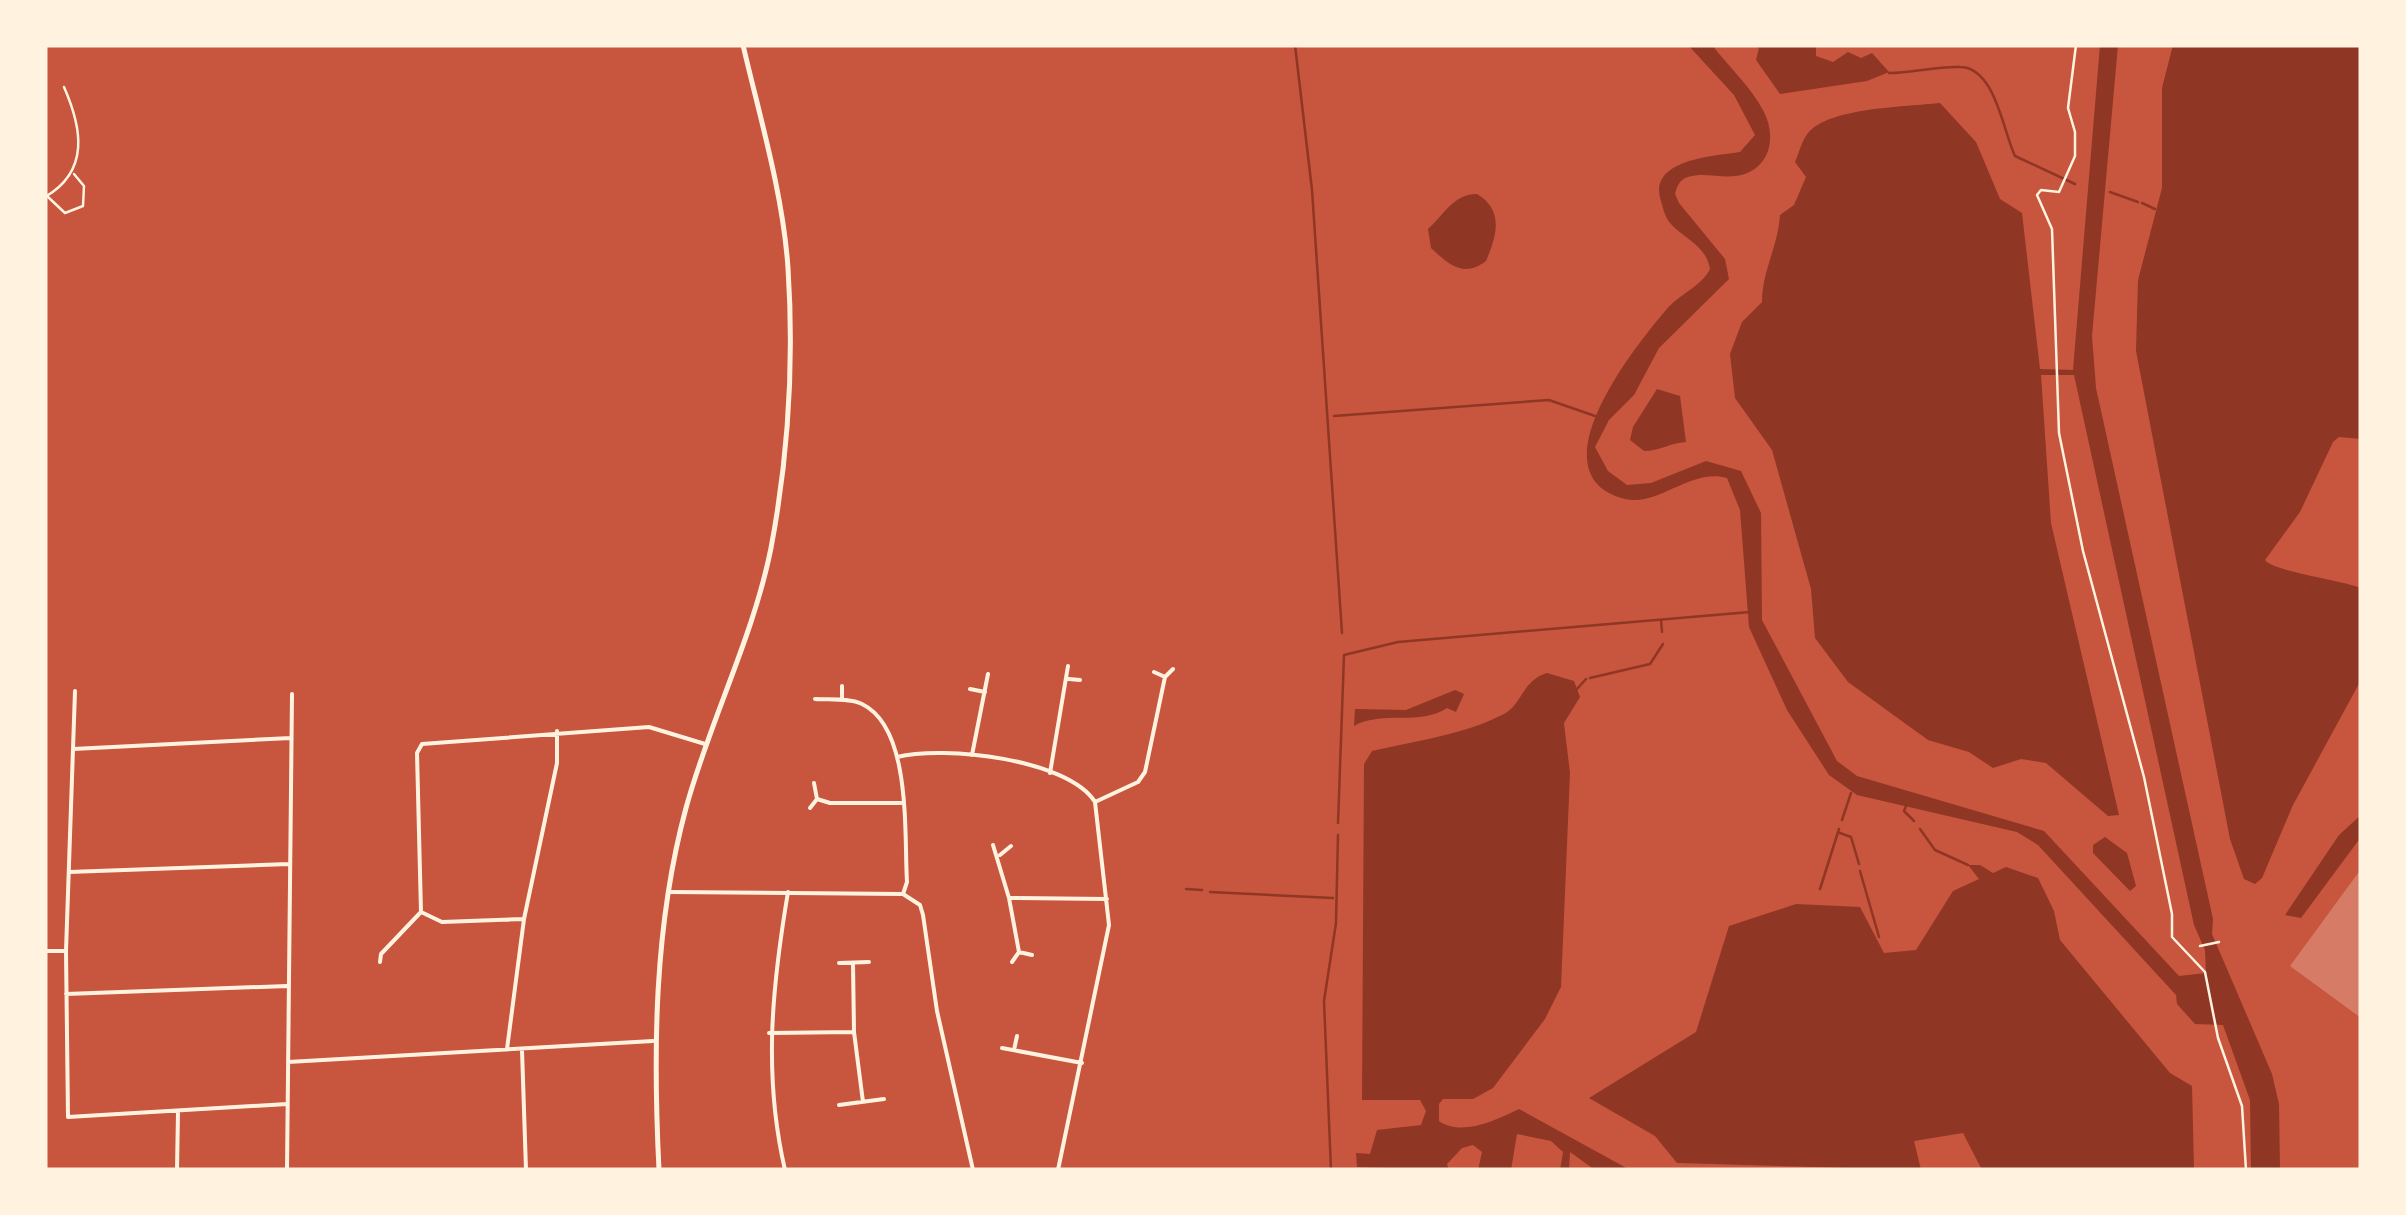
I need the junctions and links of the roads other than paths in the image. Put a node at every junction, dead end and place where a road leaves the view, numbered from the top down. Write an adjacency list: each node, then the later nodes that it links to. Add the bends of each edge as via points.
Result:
1 (743, 45): 21 (street, via 788,267 788,401 764,576)
2 (64, 87): 3 (lane, via 78,118)
3 (74, 174): 4 (lane); 4 (lane, via 84,188 83,206 66,213)
4 (46, 197)
5 (1068, 666): 10 (street)
6 (1172, 668): 9 (street)
7 (1154, 672): 9 (street)
8 (988, 674): 15 (street)
9 (1165, 677): 28 (street, via 1145,772)
10 (1069, 678): 11 (street); 25 (street)
11 (1080, 680)
12 (842, 686): 18 (street)
13 (75, 690): 22 (street)
14 (970, 690): 15 (street)
15 (984, 692): 23 (street)
16 (292, 694): 20 (street)
17 (815, 699): 18 (street)
18 (842, 700): 24 (street, via 876,713)
19 (557, 732): 21 (street, via 649,728); 41 (street, via 428,741 418,753); 42 (street, via 557,763)
20 (292, 738): 22 (street); 34 (street)
21 (705, 744): 36 (street)
22 (73, 749): 35 (street)
23 (972, 754): 24 (street, via 935,750); 25 (street)
24 (897, 757): 29 (street)
25 (1050, 772): 28 (street, via 1079,782)
26 (814, 783): 27 (street)
27 (817, 799): 29 (street); 30 (street)
28 (1095, 802): 40 (street)
29 (903, 803): 38 (street)
30 (810, 808)
31 (993, 846): 33 (street)
32 (1012, 846): 33 (street)
33 (1000, 855): 39 (street)
34 (290, 864): 35 (street); 54 (street)
35 (69, 872): 45 (street)
36 (669, 892): 37 (street); 59 (street)
37 (788, 892): 38 (street); 57 (street)
38 (903, 894): 76 (street, via 923,915 936,1011)
39 (1008, 898): 40 (street); 46 (street)
40 (1108, 899): 65 (street, via 1108,935)
41 (421, 912): 42 (street, via 442,922); 47 (street)
42 (524, 919): 62 (street)
43 (379, 947): 47 (street)
44 (45, 951): 45 (street)
45 (66, 952): 55 (street)
46 (1019, 952): 48 (street); 51 (street)
47 (381, 954): 49 (street)
48 (1032, 955)
49 (380, 962)
50 (869, 962): 53 (street)
51 (1012, 962)
52 (838, 963): 53 (street)
53 (854, 963): 56 (street)
54 (288, 986): 55 (street); 64 (street)
55 (66, 994): 70 (street, via 68,1117)
56 (854, 1032): 57 (street); 67 (street)
57 (770, 1033): 75 (street, via 773,1107)
58 (1017, 1036): 63 (street)
59 (653, 1040): 60 (street); 74 (street)
60 (522, 1048): 62 (street); 73 (street)
61 (1002, 1048): 63 (street)
62 (507, 1050): 64 (street)
63 (1014, 1050): 65 (street)
64 (288, 1062): 68 (street)
65 (1082, 1063): 77 (street)
66 (884, 1099): 67 (street)
67 (863, 1102): 69 (street)
68 (287, 1104): 70 (street); 72 (street)
69 (839, 1105)
70 (178, 1112): 71 (street)
71 (177, 1170)
72 (287, 1170)
73 (526, 1170)
74 (659, 1170)
75 (786, 1170)
76 (973, 1170)
77 (1058, 1170)

